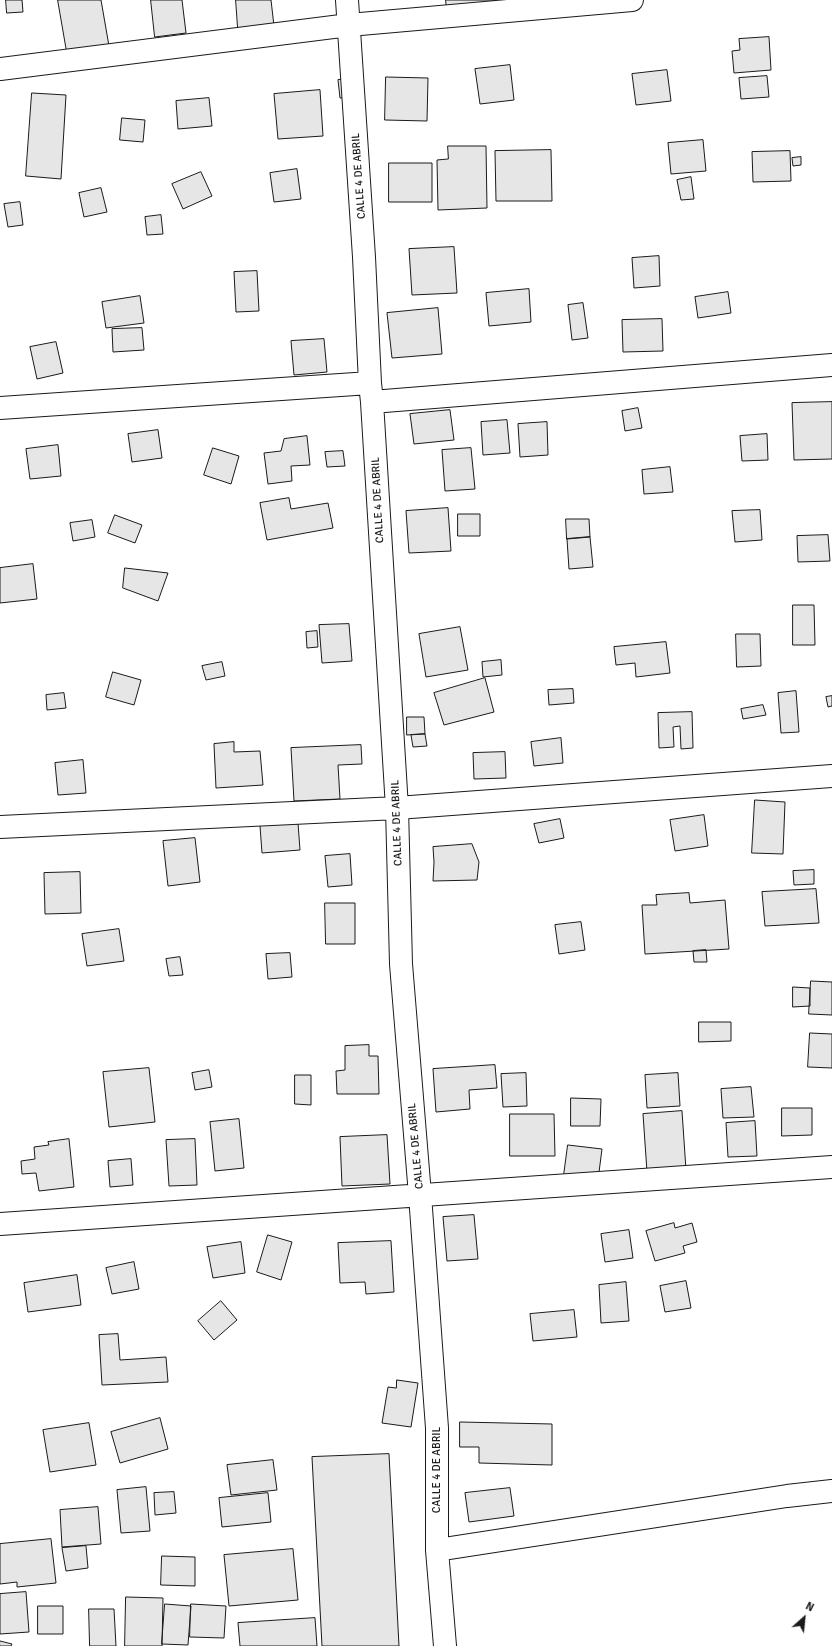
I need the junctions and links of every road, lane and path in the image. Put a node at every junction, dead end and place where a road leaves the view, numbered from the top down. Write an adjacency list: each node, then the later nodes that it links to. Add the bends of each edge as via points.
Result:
1 (347, 0): 3 (street, CALLE 4 DE ABRIL)
2 (632, 0): 3 (street)
3 (349, 25): 4 (street); 6 (street, CALLE 4 DE ABRIL)
4 (0, 69)
5 (832, 365): 6 (street)
6 (371, 392): 7 (street); 9 (street, CALLE 4 DE ABRIL)
7 (0, 408)
8 (832, 776): 9 (street)
9 (397, 808): 10 (street); 12 (street, CALLE 4 DE ABRIL, via 401,964)
10 (0, 827)
11 (832, 1167): 12 (street)
12 (420, 1195): 13 (street); 15 (street, CALLE 4 DE ABRIL, via 437,1428)
13 (0, 1224)
14 (832, 1491): 15 (street)
15 (437, 1550): 16 (street, CALLE 4 DE ABRIL)
16 (445, 1646)

